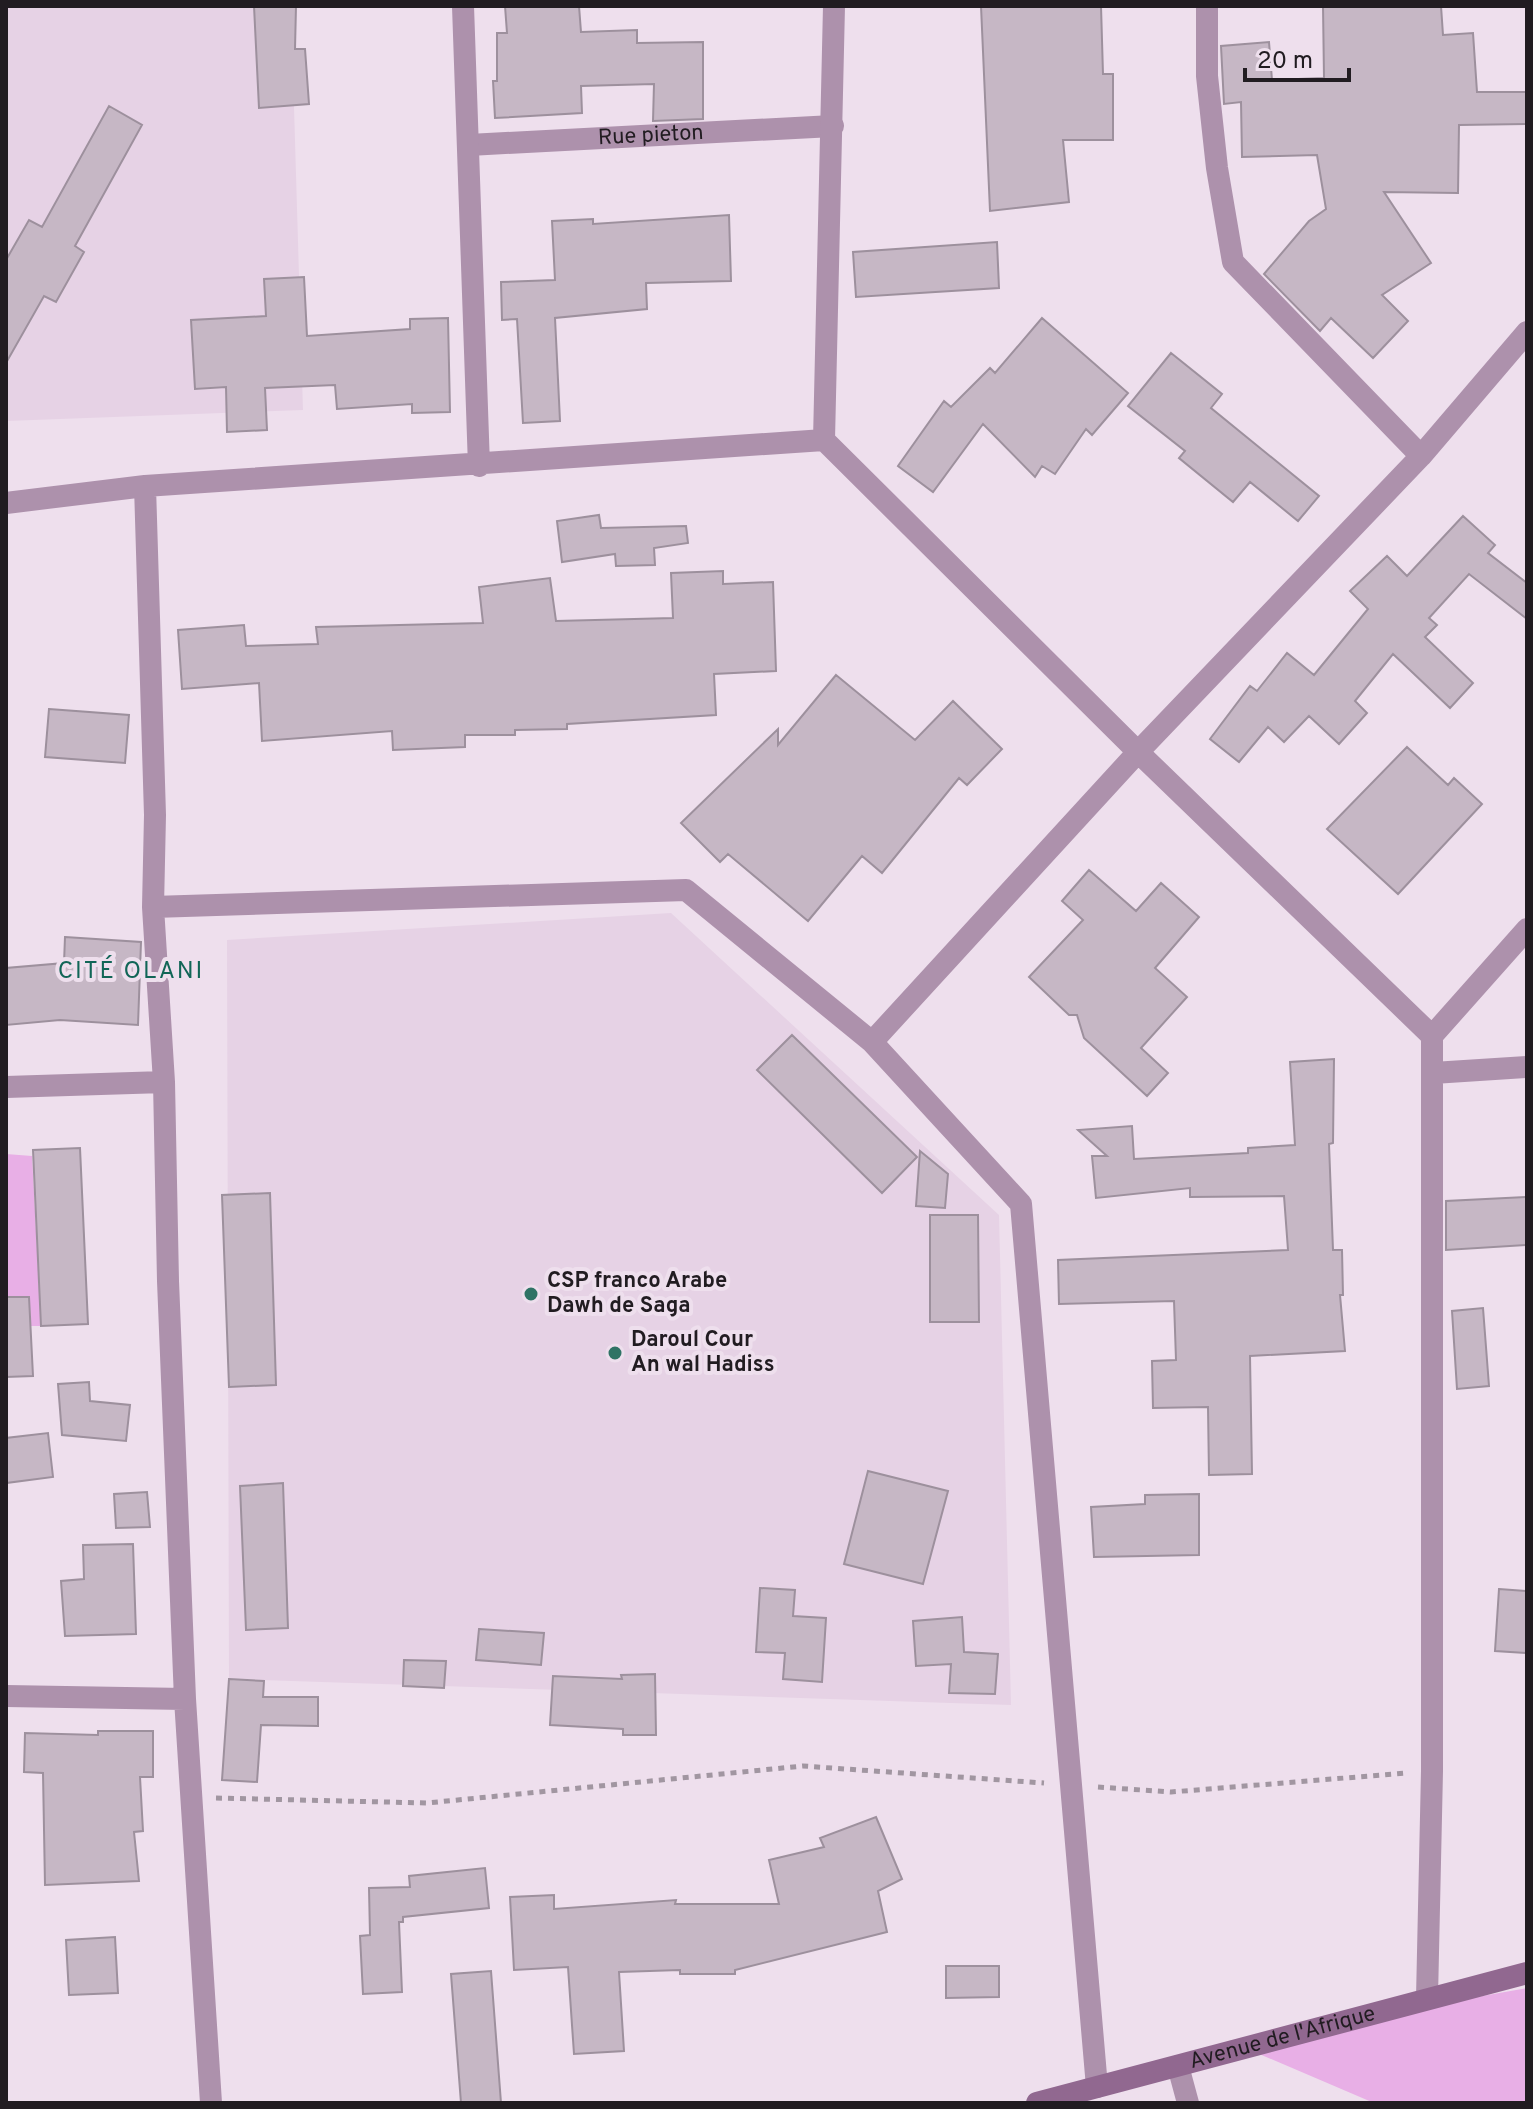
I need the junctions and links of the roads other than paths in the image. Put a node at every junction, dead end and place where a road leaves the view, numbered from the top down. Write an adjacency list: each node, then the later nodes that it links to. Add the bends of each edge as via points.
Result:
1 (463, 6): 5 (street)
2 (834, 6): 4 (street)
3 (1207, 6): 8 (street, via 1207,76 1233,262)
4 (833, 126): 5 (street, Rue pieton); 7 (street)
5 (469, 145): 9 (street)
6 (1527, 332): 8 (street)
7 (824, 440): 9 (street); 12 (street)
8 (1421, 456): 12 (street)
9 (479, 466): 10 (street)
10 (145, 486): 11 (street); 13 (street)
11 (6, 503)
12 (1138, 752): 15 (street); 16 (street)
13 (153, 907): 16 (street, via 686,890); 19 (street)
14 (1527, 929): 15 (street)
15 (1432, 1036): 18 (street)
16 (872, 1042): 26 (street, via 1021,1204)
17 (1527, 1067): 18 (street)
18 (1433, 1073): 24 (street)
19 (164, 1082): 20 (street); 22 (street)
20 (6, 1087)
21 (6, 1696): 22 (street)
22 (185, 1699): 27 (street)
23 (1527, 1973): 24 (main road, Avenue de l'Afrique)
24 (1427, 1998): 25 (main road, Avenue de l'Afrique)
25 (1178, 2066): 26 (main road, Avenue de l'Afrique); 29 (street)
26 (1097, 2087): 28 (main road, Avenue de l'Afrique)
27 (211, 2103)
28 (1037, 2103)
29 (1188, 2103)

